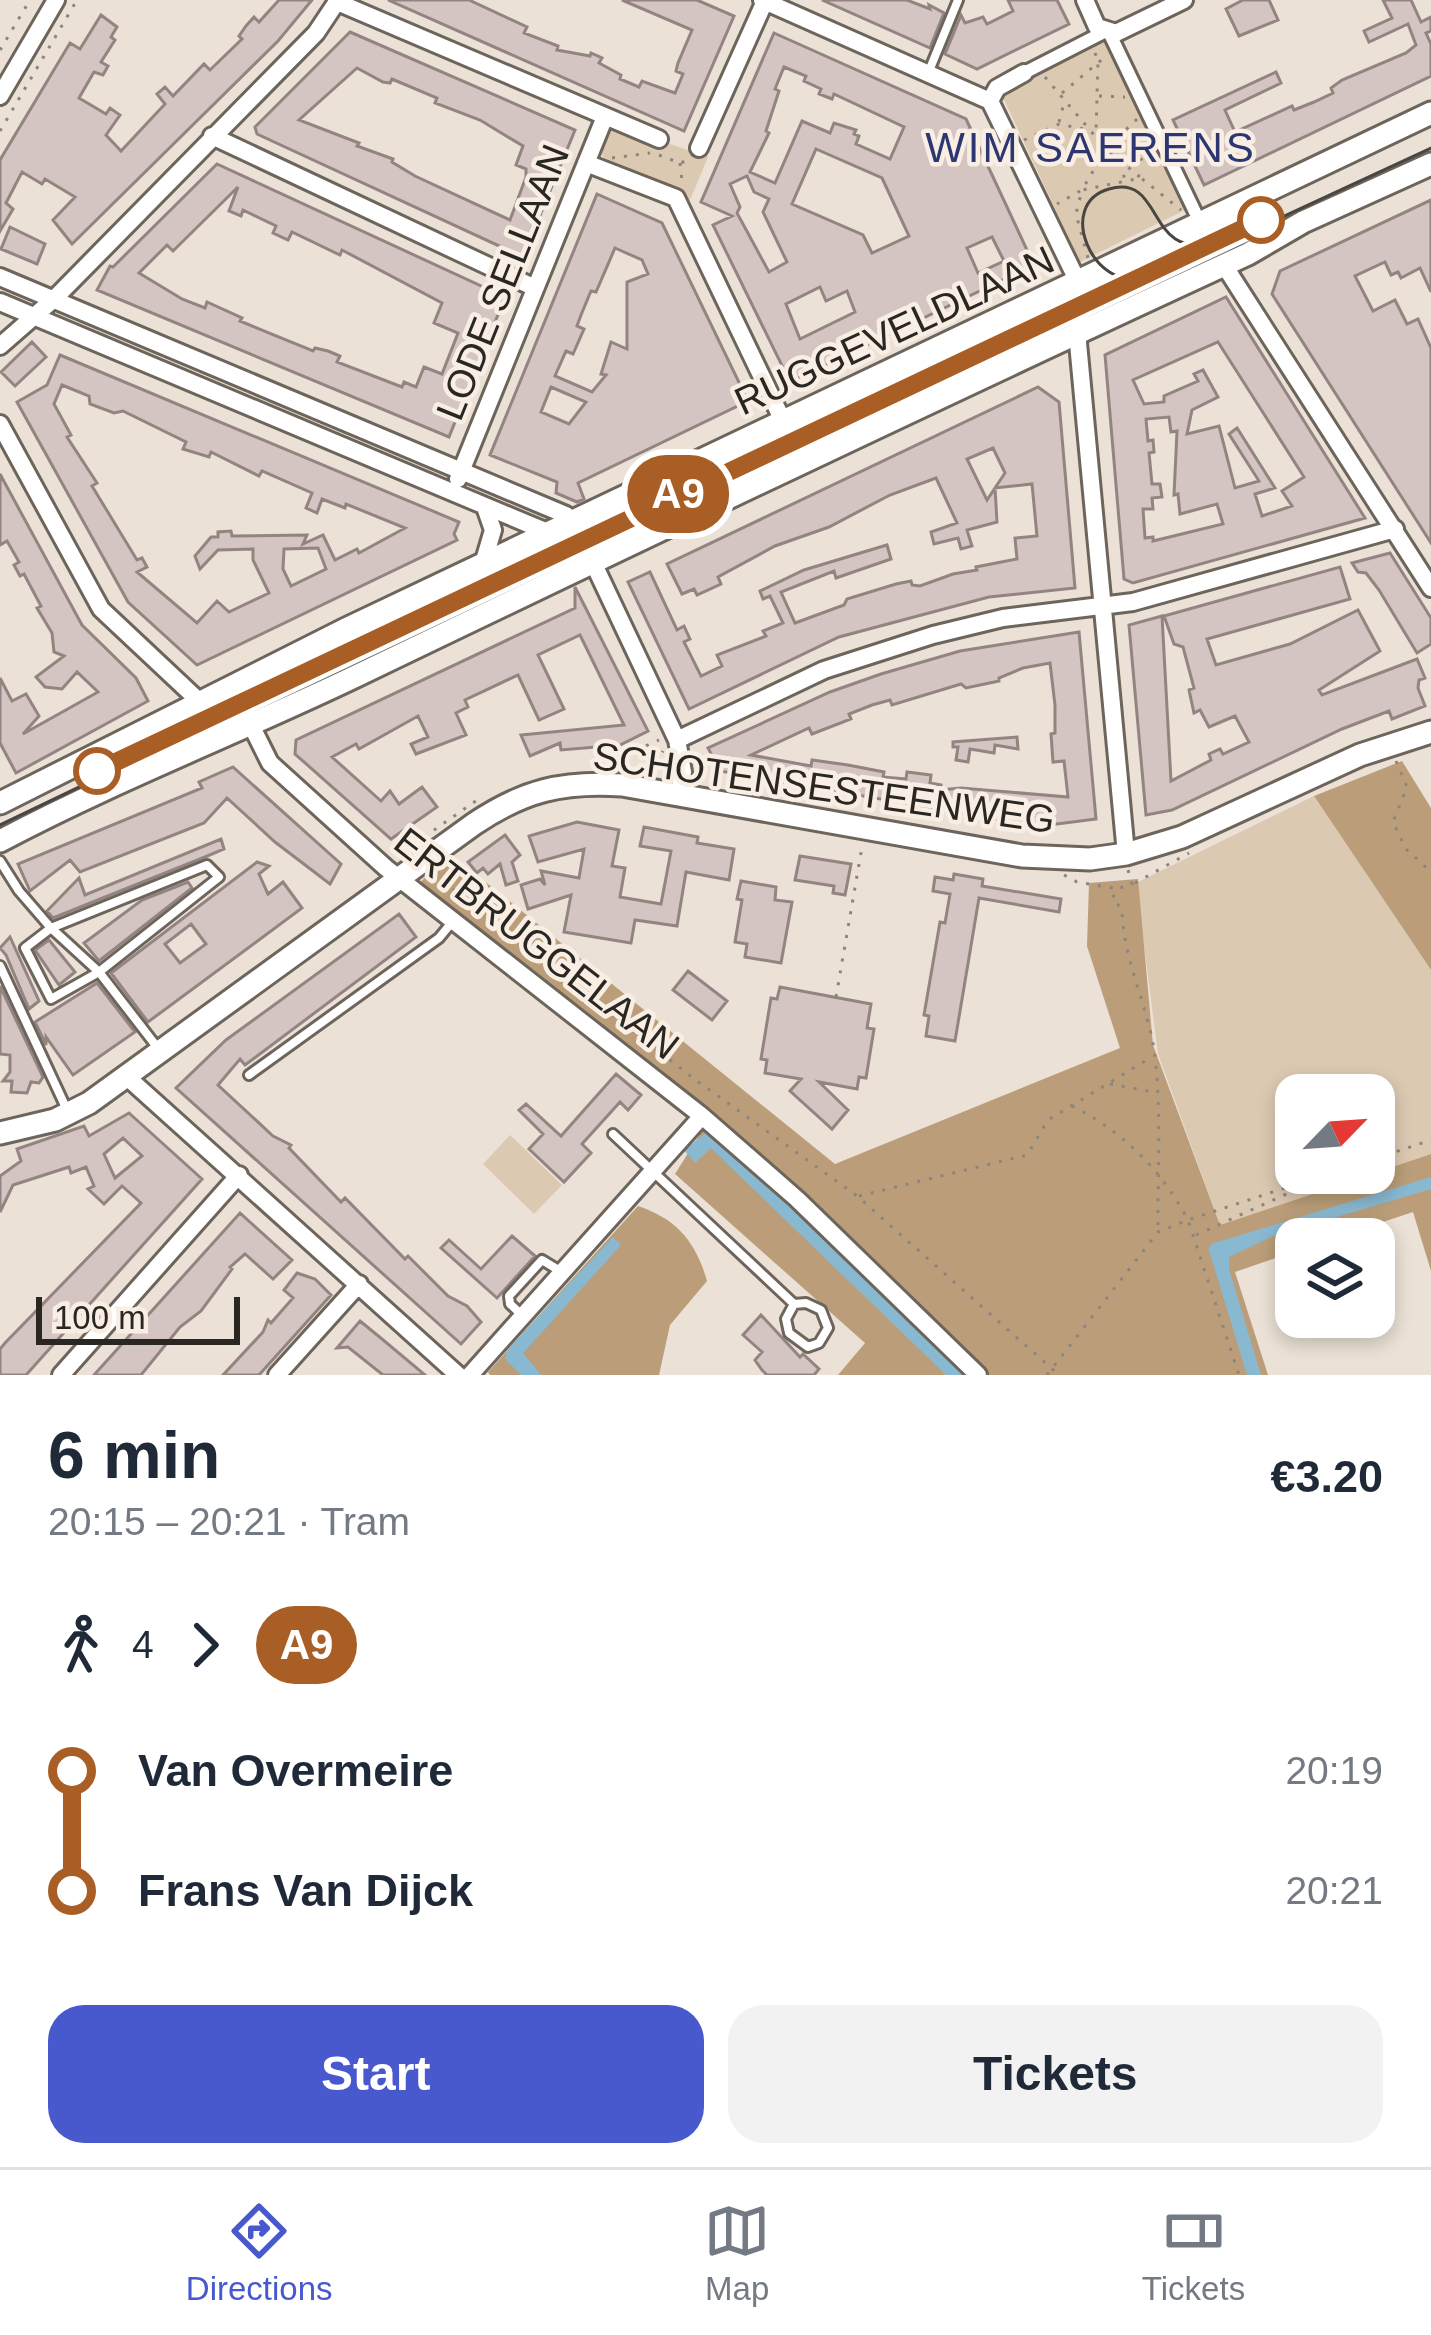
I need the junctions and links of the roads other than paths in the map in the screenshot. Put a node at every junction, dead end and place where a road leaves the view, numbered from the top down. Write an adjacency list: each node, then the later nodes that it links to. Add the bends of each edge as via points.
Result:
1 (56, 0): 10 (street)
2 (958, 0): 9 (lane)
3 (1085, 0): 7 (street)
4 (1184, 0): 7 (street, via 1116,33)
5 (338, 1): 13 (street); 14 (street)
6 (764, 1): 9 (street); 16 (street)
7 (1102, 29): 8 (street); 19 (street)
8 (1030, 70): 11 (street)
9 (927, 74): 11 (street)
10 (0, 96)
11 (991, 100): 22 (street)
12 (1431, 113): 19 (street, RUGGEVELDLAAN)
13 (604, 119): 15 (street); 18 (street, LODE SELLAAN)
14 (212, 136): 23 (street); 24 (street)
15 (659, 139)
16 (699, 148)
17 (1431, 164): 20 (street, RUGGEVELDLAAN)
18 (592, 165): 23 (street, LODE SELLAAN); 31 (street, via 676,199)
19 (1197, 216): 22 (street, RUGGEVELDLAAN)
20 (1224, 265): 27 (street, RUGGEVELDLAAN); 36 (street)
21 (0, 277): 24 (street)
22 (1079, 284): 27 (street); 31 (street, RUGGEVELDLAAN)
23 (533, 287): 33 (street, LODE SELLAAN)
24 (55, 298): 26 (street); 29 (street)
25 (0, 302): 26 (street)
26 (32, 316): 28 (street); 30 (street)
27 (1078, 333): 39 (street, RUGGEVELDLAAN); 42 (street)
28 (0, 346)
29 (259, 384): 30 (street); 33 (street)
30 (249, 408): 34 (street)
31 (783, 421): 37 (street, RUGGEVELDLAAN)
32 (0, 424): 43 (street, via 101,609)
33 (462, 471): 34 (street, LODE SELLAAN); 37 (street)
34 (452, 492): 35 (street)
35 (485, 507): 38 (street); 40 (street, via 493,530)
36 (1395, 529): 41 (street); 42 (street)
37 (578, 530): 38 (street, RUGGEVELDLAAN); 39 (street)
38 (547, 533): 40 (street, RUGGEVELDLAAN)
39 (593, 562): 44 (street, RUGGEVELDLAAN); 46 (street)
40 (483, 564): 43 (street, RUGGEVELDLAAN)
41 (1431, 588)
42 (1102, 604): 46 (street, via 978,624 846,663); 50 (street)
43 (199, 700): 48 (street, RUGGEVELDLAAN)
44 (251, 725): 49 (street, RUGGEVELDLAAN); 52 (street, ERTBRUGGELAAN, via 270,763)
45 (1431, 732): 50 (street, SCHOTENSESTEENWEG, via 1360,755)
46 (671, 736): 47 (street, via 683,772)
47 (679, 794): 50 (street, SCHOTENSESTEENWEG, via 1022,856); 52 (street, SCHOTENSESTEENWEG, via 590,783 546,788 507,802)
48 (1, 800)
49 (0, 841)
50 (1126, 860)
51 (0, 861): 54 (lane)
52 (398, 878): 53 (street, ERTBRUGGELAAN); 57 (street, SCHOTENSESTEENWEG)
53 (453, 921): 58 (lane); 61 (street, ERTBRUGGELAAN)
54 (51, 928): 56 (lane); 56 (lane, via 26,948 51,999); 56 (lane, via 207,865 219,877)
55 (0, 966): 60 (lane)
56 (99, 972): 57 (lane)
57 (160, 1052): 59 (street, SCHOTENSESTEENWEG)
58 (249, 1076)
59 (127, 1077): 60 (street, SCHOTENSESTEENWEG); 65 (street)
60 (68, 1113): 62 (street, SCHOTENSESTEENWEG)
61 (702, 1116): 64 (street); 72 (street, ERTBRUGGELAAN)
62 (0, 1133)
63 (613, 1134): 64 (lane)
64 (653, 1171): 67 (lane); 71 (street)
65 (239, 1175): 66 (street); 68 (street)
66 (358, 1284): 69 (street); 70 (street)
67 (794, 1304): 67 (lane, via 789,1333 808,1347 820,1342 825,1316 812,1304)
68 (62, 1375)
69 (278, 1375)
70 (458, 1375)
71 (470, 1375)
72 (978, 1375)

